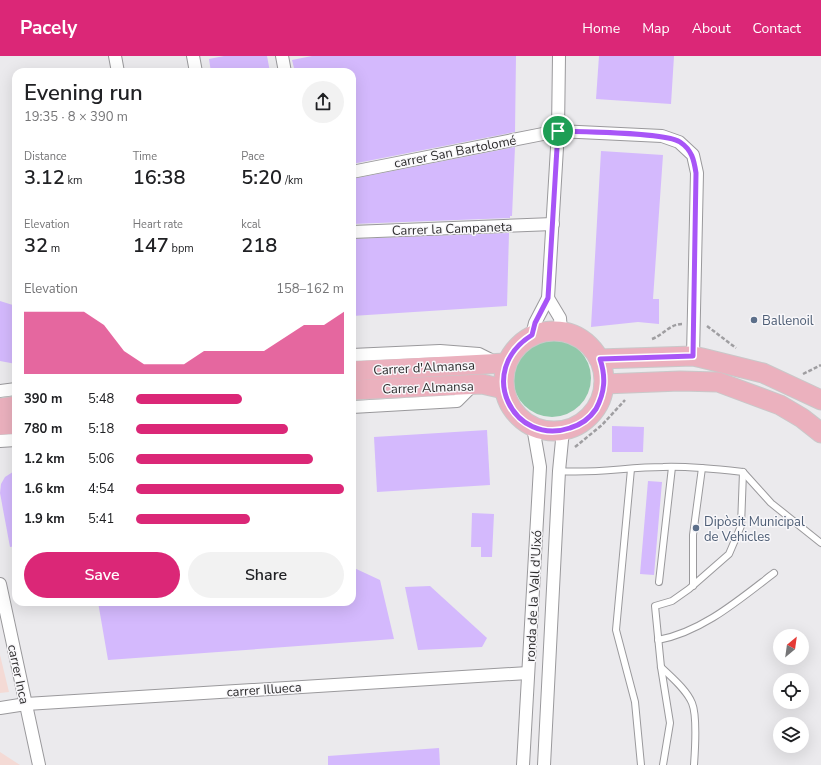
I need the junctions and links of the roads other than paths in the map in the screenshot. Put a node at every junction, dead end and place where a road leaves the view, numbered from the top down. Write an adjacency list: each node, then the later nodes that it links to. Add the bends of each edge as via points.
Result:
1 (115, 56): 5 (street)
2 (193, 56): 6 (street)
3 (282, 56): 7 (street)
4 (559, 56): 8 (street)
5 (117, 68)
6 (195, 68)
7 (284, 68)
8 (558, 131): 9 (street, carrer San Bartolomé); 10 (street); 16 (street, carrer San Bartolomé, via 662,136 679,142 693,155 696,173)
9 (356, 171)
10 (553, 224): 11 (street, Carrer la Campaneta); 12 (street)
11 (356, 232)
12 (548, 298): 13 (street, via 560,318); 14 (street, via 535,323)
13 (561, 330): 14 (main road); 17 (main road, via 574,334 588,343)
14 (532, 335): 18 (main road, via 522,341)
15 (356, 355): 18 (street, Carrer d'Almansa, via 440,351 479,354)
16 (693, 356): 17 (main road); 25 (main road, via 763,373)
17 (600, 359): 20 (main road)
18 (501, 363): 19 (main road, Carrer d'Almansa); 22 (main road)
19 (356, 371)
20 (604, 384): 30 (main road, via 594,411 584,421); 31 (main road, via 718,382 780,405 802,418)
21 (473, 385): 22 (main road, Carrer Almansa, via 482,384); 23 (main road, Carrer Almansa); 27 (street, Carrer d'Almansa, via 457,401)
22 (504, 389): 28 (main road, via 513,410)
23 (356, 390)
24 (4, 393): 26 (main road)
25 (821, 400)
26 (12, 402)
27 (356, 407)
28 (533, 427): 30 (main road); 45 (street, ronda de la Vall d'Uixó, via 540,467)
29 (12, 429): 32 (main road)
30 (563, 430): 36 (street, ronda de la Vall d'Uixó)
31 (821, 434)
32 (4, 439)
33 (672, 467): 34 (lane); 35 (lane); 40 (lane)
34 (702, 468): 37 (lane); 42 (lane, via 693,535)
35 (631, 469): 36 (lane); 51 (lane, via 616,630 635,702)
36 (559, 471): 50 (street, ronda de la Vall d'Uixó)
37 (743, 472): 38 (lane, via 771,503); 42 (lane, via 741,526 729,554)
38 (821, 543)
39 (774, 573): 43 (lane, via 710,620 681,634)
40 (659, 582)
41 (0, 584): 46 (street, carrer Inca)
42 (693, 586): 43 (lane, via 672,601 655,606)
43 (658, 640): 44 (lane)
44 (661, 667): 52 (lane, via 670,723); 53 (lane, via 675,680 692,703 696,742)
45 (528, 673): 46 (street, carrer Illueca); 49 (street, ronda de la Vall d'Uixó)
46 (26, 704): 47 (street, carrer Illueca); 48 (street, carrer Inca)
47 (0, 708)
48 (39, 765)
49 (523, 765)
50 (544, 765)
51 (641, 765)
52 (663, 765)
53 (694, 765)

